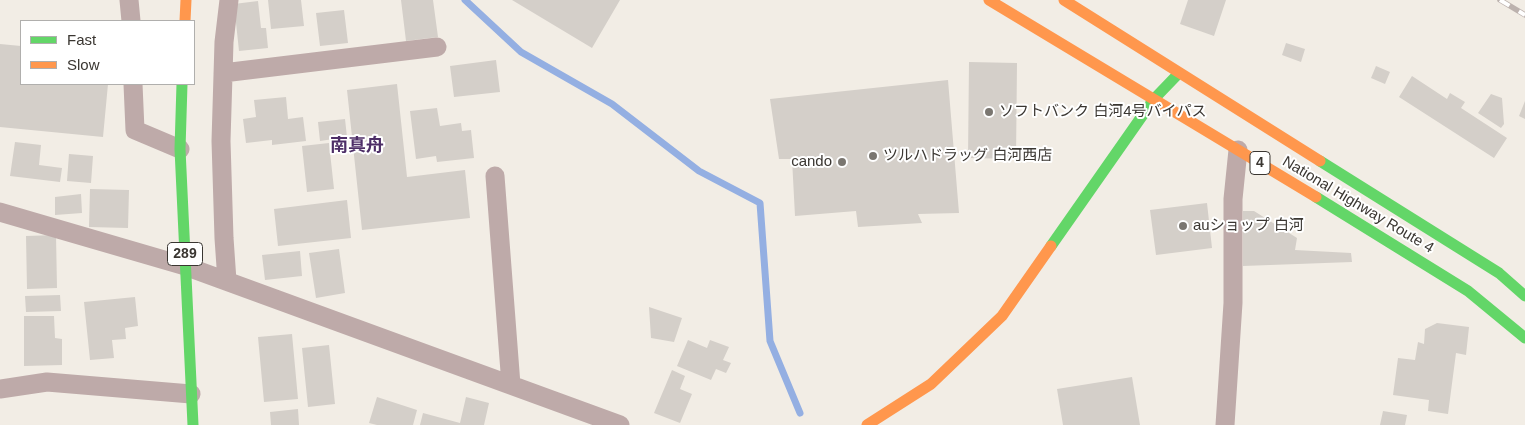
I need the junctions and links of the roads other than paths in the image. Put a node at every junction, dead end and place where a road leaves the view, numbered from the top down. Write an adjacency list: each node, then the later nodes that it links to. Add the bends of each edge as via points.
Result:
1 (129, 0): 6 (street)
2 (186, 0): 7 (main road)
3 (229, 0): 9 (street)
4 (988, 0): 13 (main road, National Highway Route 4 / 4)
5 (1064, 0): 10 (main road, National Highway Route 4 / 4)
6 (131, 20)
7 (185, 20)
8 (437, 47): 9 (street)
9 (223, 73): 19 (street, via 221,141)
10 (1179, 73): 13 (main road); 20 (main road, National Highway Route 4 / 4, via 1499,274)
11 (133, 85): 14 (street, via 135,130)
12 (182, 85): 14 (main road, 289)
13 (1154, 99): 15 (main road, National Highway Route 4 / 4); 27 (main road, via 1002,316 931,384)
14 (180, 149): 18 (main road, 289)
15 (1238, 150): 21 (main road, National Highway Route 4 / 4, via 1468,291); 28 (street, via 1233,199 1233,303)
16 (495, 176): 22 (street)
17 (0, 212): 18 (street)
18 (185, 266): 19 (street); 24 (main road, 289)
19 (227, 281): 22 (street)
20 (1525, 296)
21 (1525, 338)
22 (511, 385): 26 (street)
23 (0, 389): 24 (street, via 47,382)
24 (191, 394): 25 (main road, 289)
25 (193, 425)
26 (620, 425)
27 (867, 425)
28 (1226, 425)

